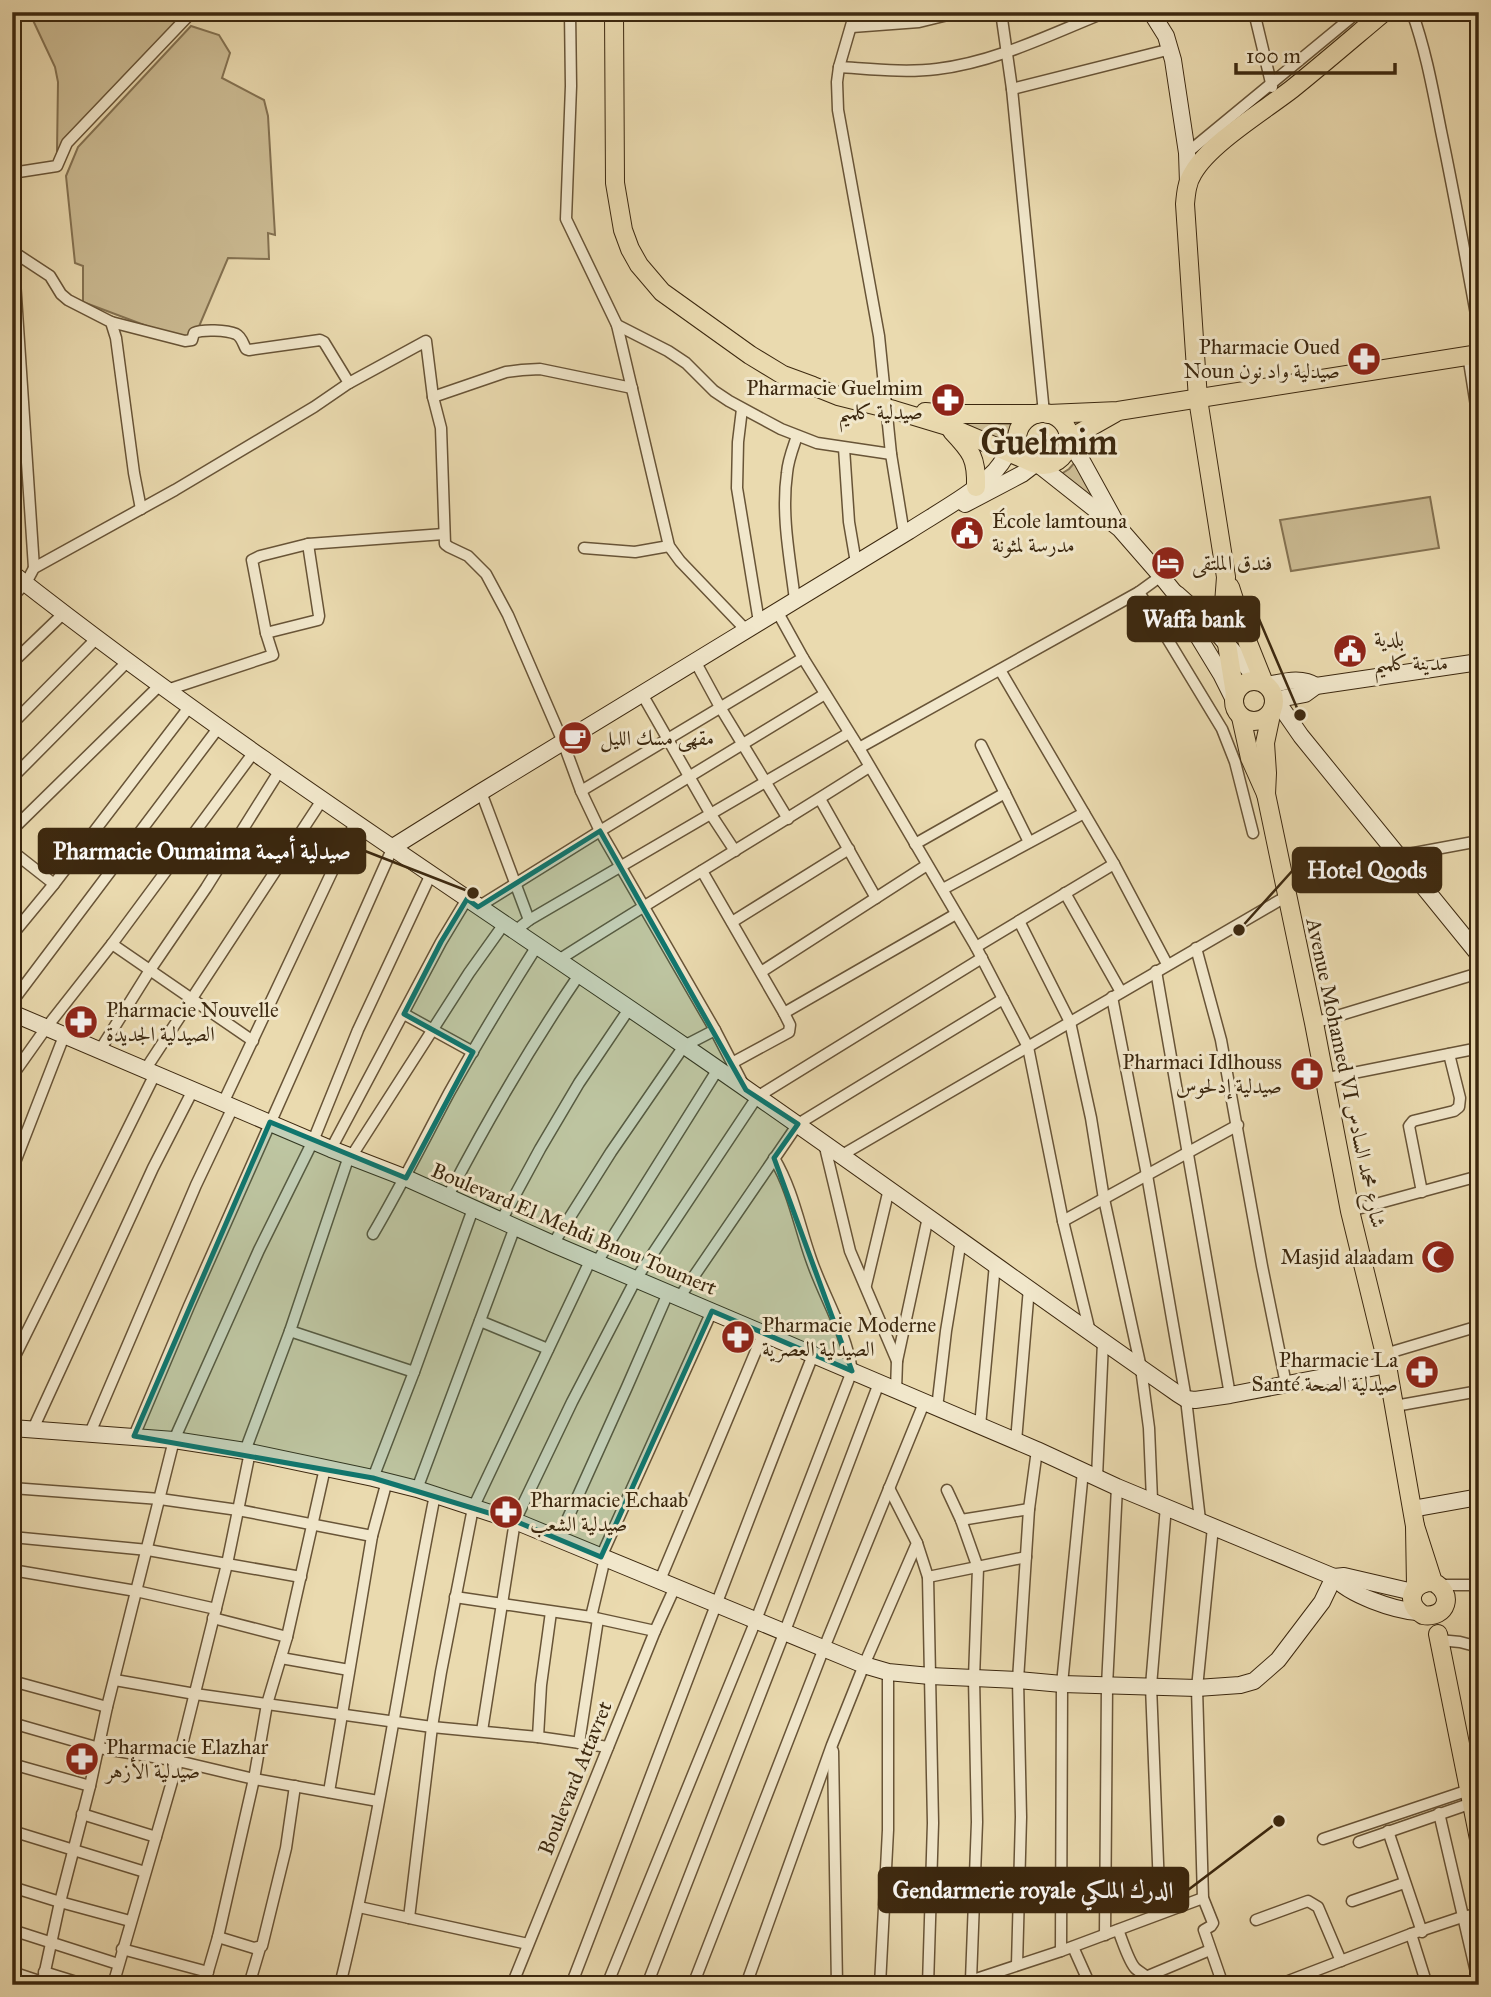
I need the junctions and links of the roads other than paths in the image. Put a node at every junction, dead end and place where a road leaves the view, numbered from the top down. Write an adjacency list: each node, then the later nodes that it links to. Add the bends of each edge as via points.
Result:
1 (192, 12): 20 (street, via 67,143 57,166)
2 (570, 12): 24 (street, via 566,219)
3 (614, 12): 32 (main road, via 615,183 623,230 639,265 662,292 783,375)
4 (855, 12): 13 (street)
5 (960, 12): 13 (street, via 919,22)
6 (1001, 12): 15 (street)
7 (1106, 12): 15 (street)
8 (1254, 12): 18 (street)
9 (1358, 12): 18 (street)
10 (1384, 12): 18 (main road)
11 (1412, 12): 25 (street, via 1427,61)
12 (1156, 13): 14 (street)
13 (852, 26): 16 (street)
14 (1171, 49): 17 (street); 19 (street)
15 (1007, 52): 16 (street, via 935,69); 17 (street)
16 (839, 67): 32 (street, via 838,110)
17 (1012, 89): 34 (street)
18 (1274, 92): 19 (street); 21 (main road, via 1202,160)
19 (1186, 153): 21 (street)
20 (12, 173)
21 (1188, 183): 30 (main road, Avenue Mohamed VI شارع محمد السادس, via 1185,204)
22 (13, 251): 23 (street, via 50,276 68,300); 53 (street)
23 (111, 322): 27 (street, via 186,341 201,330 233,332 249,350 320,340); 45 (street)
24 (617, 325): 28 (street); 31 (street, via 686,363 714,391)
25 (1479, 331)
26 (1474, 355): 30 (main road); 35 (street)
27 (349, 383): 29 (street, via 426,341); 45 (street)
28 (632, 388): 29 (street, via 540,369 506,372); 50 (street)
29 (433, 397): 48 (street, via 441,428)
30 (1198, 399): 33 (main road); 56 (main road, Avenue Mohamed VI شارع محمد السادس)
31 (743, 409): 38 (street); 64 (street, via 737,488)
32 (890, 409): 34 (main road); 36 (main road); 42 (street)
33 (1118, 411): 34 (main road); 39 (main road)
34 (1043, 414): 37 (main road, via 1025,421); 39 (main road, via 1063,422)
35 (1479, 425)
36 (947, 426): 41 (main road); 44 (main road, via 974,458)
37 (1018, 433): 41 (street); 43 (main road, via 1018,446)
38 (797, 436): 40 (street); 61 (street, via 785,486)
39 (1069, 440): 43 (main road, via 1066,452 1056,462); 46 (street)
40 (844, 448): 42 (street); 52 (street)
41 (1009, 453): 43 (main road); 44 (street)
42 (891, 454): 47 (street)
43 (1034, 463): 46 (street); 47 (street, via 1010,481)
44 (975, 486): 47 (street)
45 (141, 509): 53 (street)
46 (1120, 530): 55 (street)
47 (906, 533): 52 (street)
48 (444, 534): 49 (street); 90 (street, via 445,544 468,555 486,574)
49 (308, 544): 65 (street, via 318,620); 65 (street, via 252,560)
50 (669, 547): 51 (street, via 635,552); 64 (street)
51 (584, 548)
52 (856, 563): 61 (street)
53 (34, 568): 57 (street)
54 (12, 573): 57 (street)
55 (1161, 576): 58 (street); 59 (street)
56 (1226, 578): 67 (main road, Avenue Mohamed VI شارع محمد السادس); 80 (main road, Avenue Mohamed VI شارع محمد السادس)
57 (26, 583): 60 (street); 63 (street)
58 (1139, 592): 73 (street); 112 (street, via 1222,729)
59 (1174, 592): 67 (street); 78 (street)
60 (12, 597)
61 (795, 600): 62 (street)
62 (777, 611): 64 (street); 68 (street)
63 (64, 613): 66 (street); 72 (street)
64 (752, 626): 70 (street)
65 (265, 633): 75 (street, via 273,655)
66 (97, 639): 69 (street); 85 (street)
67 (1227, 644): 78 (main road, Avenue Mohamed VI شارع محمد السادس); 80 (street)
68 (803, 658): 77 (street); 82 (street)
69 (128, 661): 75 (street); 98 (street)
70 (695, 661): 76 (street); 82 (street)
71 (1479, 662): 74 (street)
72 (12, 663)
73 (1000, 670): 93 (street); 107 (street)
74 (1316, 686): 79 (street); 80 (street, via 1299,680)
75 (163, 687): 81 (street); 110 (street)
76 (642, 694): 89 (street); 90 (street)
77 (825, 694): 87 (street); 91 (street)
78 (1234, 696): 80 (main road, via 1244,683); 83 (main road, Avenue Mohamed VI شارع محمد السادس)
79 (1301, 696): 80 (street); 84 (street)
80 (1268, 700): 83 (main road, via 1252,721); 84 (street); 88 (street); 103 (main road, Avenue Mohamed VI شارع محمد السادس)
81 (190, 706): 86 (street); 127 (street)
82 (720, 707): 89 (street); 91 (street)
83 (1241, 717): 103 (main road, Avenue Mohamed VI شارع محمد السادس, via 1250,758)
84 (1289, 717): 88 (street)
85 (12, 724)
86 (219, 727): 94 (street); 156 (street)
87 (849, 733): 93 (street); 99 (street)
88 (1301, 736): 120 (street)
89 (667, 738): 97 (street); 100 (street)
90 (563, 742): 100 (street); 101 (street)
91 (743, 744): 97 (street); 99 (street)
92 (981, 745): 102 (street)
93 (859, 748): 95 (street)
94 (254, 752): 96 (street); 140 (street)
95 (869, 767): 104 (street); 115 (street)
96 (280, 771): 105 (street); 148 (street)
97 (690, 777): 106 (street); 111 (street)
98 (12, 778)
99 (766, 780): 106 (street); 108 (street)
100 (581, 791): 111 (street)
101 (481, 792): 116 (street); 126 (street)
102 (1005, 793): 114 (street); 115 (street)
103 (1266, 794): 130 (main road, Avenue Mohamed VI شارع محمد السادس)
104 (820, 799): 108 (street); 117 (street)
105 (322, 800): 109 (street); 154 (street)
106 (710, 813): 119 (street); 123 (street)
107 (1084, 813): 114 (street); 121 (street)
108 (788, 819): 119 (street)
109 (355, 822): 116 (street); 167 (street)
110 (12, 830)
111 (600, 831): 123 (street); 126 (street)
112 (1253, 833)
113 (1479, 841): 120 (street)
114 (1029, 842): 128 (street)
115 (915, 844): 122 (street)
116 (393, 847): 125 (street); 181 (street)
117 (849, 849): 131 (street); 137 (street)
118 (12, 851): 127 (street)
119 (734, 851): 124 (street)
120 (1398, 856): 144 (street)
121 (1114, 864): 129 (street); 147 (street)
122 (927, 865): 128 (street); 131 (street)
123 (620, 866): 133 (street); 135 (street)
124 (702, 871): 133 (street); 137 (street)
125 (431, 874): 132 (street); 184 (street, via 358,1030)
126 (516, 883): 132 (street); 135 (street)
127 (54, 884): 139 (street)
128 (943, 889): 134 (street)
129 (1065, 893): 136 (street); 153 (street)
130 (1287, 896): 143 (street); 162 (main road, Avenue Mohamed VI شارع محمد السادس)
131 (876, 898): 150 (street)
132 (472, 903): 138 (street); 159 (street)
133 (643, 906): 146 (street); 164 (street)
134 (957, 914): 142 (street); 160 (street)
135 (529, 920): 138 (street)
136 (1019, 921): 142 (street); 161 (street)
137 (732, 922): 150 (street)
138 (509, 928): 141 (street); 165 (street, via 469,973)
139 (12, 935)
140 (111, 944): 148 (street); 163 (street)
141 (537, 946): 146 (street); 172 (street)
142 (976, 947): 145 (street)
143 (1196, 948): 147 (street); 183 (street)
144 (1479, 955)
145 (982, 958): 155 (street); 179 (street)
146 (557, 961): 152 (street)
147 (1167, 964): 149 (street)
148 (150, 970): 154 (street); 171 (street)
149 (1156, 971): 153 (street); 187 (street)
150 (761, 972): 160 (street)
151 (1479, 974): 162 (street)
152 (579, 975): 157 (street); 197 (street, via 515,1073)
153 (1116, 995): 161 (street); 192 (street)
154 (193, 999): 167 (street); 175 (street)
155 (1003, 999): 169 (street); 182 (street)
156 (12, 1002)
157 (629, 1009): 168 (street); 203 (street, via 540,1149)
158 (12, 1013): 163 (street, Boulevard El Mehdi Bnou Toumert)
159 (404, 1013): 165 (street); 186 (street)
160 (784, 1013): 174 (street, via 789,1032)
161 (1070, 1021): 169 (street); 198 (street)
162 (1314, 1023): 177 (main road, Avenue Mohamed VI شارع محمد السادس)
163 (46, 1028): 166 (street, Boulevard El Mehdi Bnou Toumert); 176 (street)
164 (715, 1030): 168 (street); 174 (street)
165 (432, 1031): 172 (street); 189 (street)
166 (64, 1036): 171 (street, Boulevard El Mehdi Bnou Toumert); 191 (street)
167 (253, 1041): 180 (street)
168 (684, 1046): 174 (street); 206 (street)
169 (1028, 1046): 188 (street); 202 (street)
170 (1479, 1048): 173 (street)
171 (100, 1051): 175 (street, Boulevard El Mehdi Bnou Toumert)
172 (473, 1052): 194 (street)
173 (1449, 1054): 177 (street); 196 (street, via 1459,1107 1409,1126)
174 (725, 1066): 179 (street); 207 (street)
175 (150, 1072): 178 (street, Boulevard El Mehdi Bnou Toumert); 223 (street)
176 (12, 1076)
177 (1323, 1079): 200 (main road, Avenue Mohamed VI شارع محمد السادس)
178 (193, 1090): 180 (street, Boulevard El Mehdi Bnou Toumert); 237 (street)
179 (752, 1093): 182 (street); 209 (street)
180 (228, 1105): 181 (street, Boulevard El Mehdi Bnou Toumert); 238 (street)
181 (270, 1122): 184 (street, Boulevard El Mehdi Bnou Toumert); 239 (street)
182 (798, 1124): 185 (street); 190 (street)
183 (1238, 1125): 187 (street); 228 (street)
184 (313, 1141): 186 (street, Boulevard El Mehdi Bnou Toumert); 240 (street)
185 (824, 1143): 188 (street); 210 (street, via 847,1240)
186 (331, 1149): 189 (street, Boulevard El Mehdi Bnou Toumert)
187 (1187, 1153): 192 (street); 231 (street)
188 (842, 1155): 195 (street)
189 (350, 1157): 194 (street, Boulevard El Mehdi Bnou Toumert); 216 (street)
190 (774, 1158): 212 (street); 225 (street, via 846,1341)
191 (12, 1170)
192 (1147, 1175): 198 (street); 232 (street)
193 (1479, 1176): 196 (street)
194 (405, 1178): 197 (street, Boulevard El Mehdi Bnou Toumert); 204 (street)
195 (889, 1189): 201 (street); 210 (street)
196 (1422, 1192): 200 (street)
197 (447, 1198): 199 (street, Boulevard El Mehdi Bnou Toumert)
198 (1104, 1199): 202 (street); 224 (street)
199 (473, 1209): 203 (street, Boulevard El Mehdi Bnou Toumert); 226 (street)
200 (1350, 1211): 221 (main road, Avenue Mohamed VI شارع محمد السادس)
201 (928, 1217): 205 (street); 222 (street)
202 (1063, 1221): 218 (street)
203 (508, 1224): 206 (street, Boulevard El Mehdi Bnou Toumert); 214 (street)
204 (373, 1234)
205 (961, 1240): 208 (street); 233 (street)
206 (553, 1244): 207 (street, Boulevard El Mehdi Bnou Toumert)
207 (594, 1260): 209 (street, Boulevard El Mehdi Bnou Toumert); 219 (street)
208 (995, 1265): 211 (street); 235 (street)
209 (636, 1279): 212 (street, Boulevard El Mehdi Bnou Toumert); 261 (street)
210 (866, 1285): 222 (street)
211 (1029, 1288): 218 (street); 241 (street)
212 (673, 1295): 213 (street, Boulevard El Mehdi Bnou Toumert); 266 (street)
213 (712, 1311): 217 (street, Boulevard El Mehdi Bnou Toumert); 270 (street)
214 (480, 1321): 219 (street); 250 (street)
215 (1479, 1326): 221 (street)
216 (290, 1331): 226 (street); 243 (street)
217 (763, 1334): 220 (street, Boulevard El Mehdi Bnou Toumert); 277 (street, Boulevard Attavret)
218 (1097, 1337): 224 (street); 245 (street)
219 (548, 1349): 256 (street)
220 (813, 1354): 225 (street, Boulevard El Mehdi Bnou Toumert); 284 (street)
221 (1386, 1359): 228 (street); 234 (main road, Avenue Mohamed VI شارع محمد السادس)
222 (897, 1361): 229 (street)
223 (12, 1362)
224 (1141, 1368): 232 (street); 255 (street)
225 (852, 1371): 227 (street, Boulevard El Mehdi Bnou Toumert); 290 (street)
226 (414, 1372): 246 (street)
227 (879, 1383): 229 (street, Boulevard El Mehdi Bnou Toumert); 292 (street)
228 (1286, 1384): 231 (street)
229 (896, 1390): 233 (street, Boulevard El Mehdi Bnou Toumert)
230 (1479, 1391): 234 (street)
231 (1230, 1395): 232 (street)
232 (1186, 1399): 263 (street)
233 (930, 1405): 235 (street, Boulevard El Mehdi Bnou Toumert); 249 (street)
234 (1395, 1406): 259 (main road, Avenue Mohamed VI شارع محمد السادس)
235 (980, 1426): 241 (street, Boulevard El Mehdi Bnou Toumert)
236 (12, 1428): 237 (street)
237 (33, 1429): 238 (street)
238 (90, 1433): 239 (street)
239 (134, 1436): 240 (street)
240 (174, 1440): 243 (street); 254 (street)
241 (1016, 1441): 242 (street, Boulevard El Mehdi Bnou Toumert)
242 (1037, 1450): 245 (street, Boulevard El Mehdi Bnou Toumert); 257 (street)
243 (247, 1452): 244 (street); 258 (street)
244 (325, 1468): 246 (street); 262 (street)
245 (1090, 1474): 247 (street, Boulevard El Mehdi Bnou Toumert); 306 (street)
246 (380, 1480): 250 (street); 264 (street)
247 (1117, 1487): 255 (street, Boulevard El Mehdi Bnou Toumert); 307 (street)
248 (12, 1488): 254 (street)
249 (889, 1488): 267 (street); 296 (street)
250 (417, 1489): 252 (street)
251 (947, 1490): 260 (street)
252 (435, 1495): 256 (street); 314 (street)
253 (1479, 1497): 259 (street)
254 (160, 1499): 258 (street); 268 (street)
255 (1159, 1503): 263 (street, Boulevard El Mehdi Bnou Toumert); 308 (street)
256 (473, 1508): 261 (street); 282 (street)
257 (1029, 1509): 260 (street); 269 (street)
258 (239, 1510): 262 (street); 271 (street)
259 (1414, 1517): 280 (main road, Avenue Mohamed VI شارع محمد السادس)
260 (961, 1520): 272 (street)
261 (515, 1521): 266 (street); 283 (street)
262 (311, 1523): 264 (street); 274 (street)
263 (1207, 1524): 276 (street, Boulevard El Mehdi Bnou Toumert); 309 (street)
264 (372, 1536): 299 (street)
265 (12, 1537): 268 (street)
266 (558, 1539): 270 (street)
267 (916, 1543): 275 (street); 298 (street)
268 (148, 1550): 271 (street); 281 (street)
269 (1026, 1557): 272 (street); 304 (street)
270 (603, 1558): 277 (street); 289 (street)
271 (227, 1564): 274 (street); 287 (street)
272 (978, 1568): 275 (street); 302 (street)
273 (12, 1570): 281 (street)
274 (301, 1577): 293 (street)
275 (928, 1577): 301 (street)
276 (1334, 1577): 280 (street); 288 (street, via 1383,1604); 309 (street, via 1313,1615 1261,1676 1240,1685)
277 (667, 1583): 284 (street); 291 (street, Boulevard Attavret)
278 (1479, 1585): 279 (street)
279 (1465, 1586): 280 (street); 285 (street)
280 (1425, 1587): 285 (main road, Avenue Mohamed VI شارع محمد السادس, via 1446,1597); 288 (main road, Avenue Mohamed VI شارع محمد السادس, via 1412,1603)
281 (136, 1591): 287 (street); 303 (street)
282 (454, 1597): 283 (street); 316 (street)
283 (502, 1604): 286 (street); 317 (street)
284 (717, 1605): 290 (street); 380 (street)
285 (1443, 1608): 288 (main road, via 1429,1616); 294 (main road, Avenue Mohamed VI شارع محمد السادس)
286 (551, 1612): 289 (street); 318 (street)
287 (214, 1613): 293 (street); 310 (street)
288 (1420, 1614): 294 (main road, Avenue Mohamed VI شارع محمد السادس)
289 (595, 1618): 291 (street); 319 (street)
290 (756, 1620): 292 (street); 381 (street)
291 (655, 1631): 321 (street, Boulevard Attavret)
292 (785, 1631): 296 (street); 382 (street)
293 (287, 1637): 297 (street)
294 (1439, 1637): 295 (street); 329 (main road, Avenue Mohamed VI شارع محمد السادس)
295 (1479, 1647)
296 (824, 1648): 298 (street); 383 (street)
297 (281, 1658): 299 (street); 311 (street)
298 (864, 1665): 300 (street); 320 (street)
299 (349, 1670): 313 (street)
300 (888, 1672): 301 (street); 386 (street, via 888,1830)
301 (930, 1676): 302 (street); 387 (street, via 933,1823)
302 (974, 1678): 304 (street); 372 (street, via 977,1822)
303 (115, 1680): 310 (street); 312 (street)
304 (1018, 1680): 306 (street); 367 (street)
305 (12, 1681): 312 (street)
306 (1062, 1684): 307 (street); 364 (street)
307 (1107, 1686): 308 (street); 356 (street)
308 (1151, 1686): 309 (street); 347 (street)
309 (1197, 1688): 343 (street)
310 (195, 1694): 311 (street); 323 (street)
311 (267, 1704): 313 (street); 325 (street)
312 (107, 1707): 322 (street)
313 (342, 1714): 314 (street); 328 (street)
314 (393, 1721): 316 (street); 330 (street)
315 (12, 1723): 322 (street)
316 (432, 1727): 317 (street); 350 (street)
317 (482, 1731): 318 (street)
318 (537, 1737): 319 (street)
319 (579, 1743): 321 (street)
320 (832, 1745): 384 (street); 385 (street)
321 (608, 1747): 359 (street, Boulevard Attavret)
322 (100, 1748): 323 (street); 326 (street)
323 (178, 1761): 325 (street); 335 (street)
324 (12, 1764): 326 (street)
325 (254, 1779): 327 (street); 357 (street)
326 (90, 1786): 332 (street)
327 (295, 1786): 328 (street); 361 (street, via 284,1858)
328 (328, 1792): 330 (street)
329 (1471, 1796): 331 (street); 336 (street); 337 (main road, Avenue Mohamed VI شارع محمد السادس)
330 (378, 1801): 346 (street)
331 (1439, 1813): 334 (street); 349 (street)
332 (82, 1814): 335 (street); 339 (street)
333 (12, 1831): 339 (street)
334 (1388, 1831): 338 (street); 341 (street)
335 (156, 1837): 340 (street)
336 (1323, 1839)
337 (1479, 1839)
338 (1359, 1842)
339 (73, 1850): 340 (street); 345 (street)
340 (145, 1872): 352 (street)
341 (1404, 1883): 344 (street); 355 (street)
342 (12, 1887): 345 (street)
343 (1203, 1898): 347 (street); 363 (street, via 1213,1923 1203,1930)
344 (1352, 1901)
345 (60, 1902): 352 (street); 358 (street)
346 (359, 1907): 350 (street); 378 (street)
347 (1160, 1913): 354 (street)
348 (1479, 1914): 349 (street)
349 (1462, 1917): 355 (street); 393 (street)
350 (409, 1918): 359 (street)
351 (1256, 1920): 365 (street, via 1311,1902 1320,1910)
352 (131, 1921): 362 (street)
353 (12, 1930): 358 (street)
354 (1118, 1930): 356 (street); 373 (street, via 1131,1963)
355 (1417, 1933): 365 (street); 392 (street)
356 (1105, 1934): 360 (street)
357 (218, 1937): 361 (street); 369 (street)
358 (52, 1943): 366 (street); 371 (street)
359 (528, 1944): 379 (street, Boulevard Attavret)
360 (1073, 1947): 364 (street); 389 (street)
361 (260, 1948): 377 (street)
362 (122, 1949): 366 (street); 369 (street)
363 (1210, 1950): 373 (street); 390 (street)
364 (1061, 1951): 367 (street)
365 (1341, 1961): 391 (street)
366 (118, 1964): 375 (street)
367 (1017, 1965): 370 (street)
368 (12, 1972): 371 (street)
369 (208, 1972): 376 (street)
370 (992, 1979): 372 (street)
371 (43, 1980): 374 (street)
372 (971, 1980): 388 (street)
373 (1151, 1980)
374 (86, 1985)
375 (113, 1985)
376 (204, 1985)
377 (249, 1985)
378 (340, 1985)
379 (512, 1985)
380 (571, 1985)
381 (607, 1985)
382 (647, 1985)
383 (693, 1985)
384 (746, 1985)
385 (836, 1985)
386 (880, 1985)
387 (928, 1985)
388 (958, 1985)
389 (1090, 1985)
390 (1223, 1985)
391 (1278, 1985)
392 (1427, 1985)
393 (1479, 1985)

